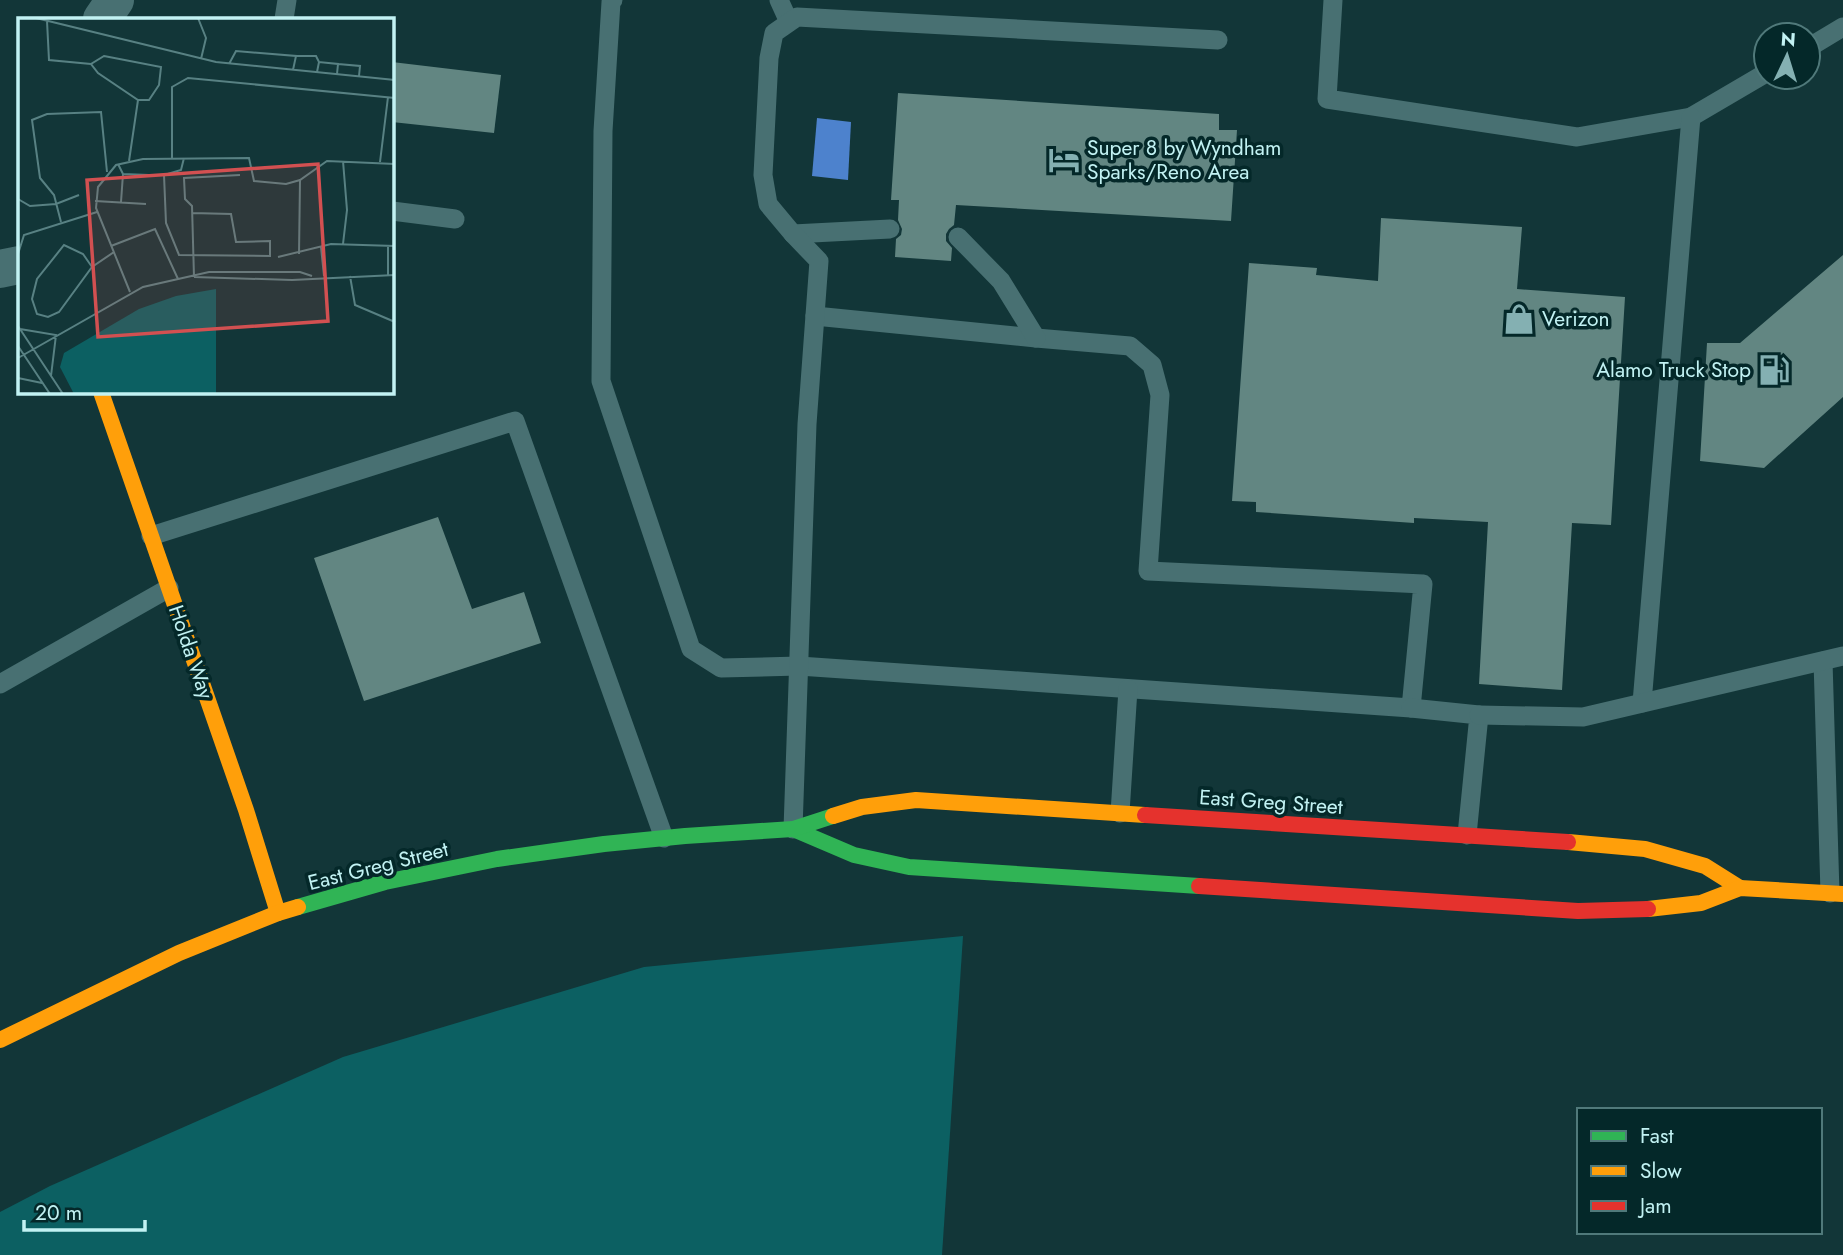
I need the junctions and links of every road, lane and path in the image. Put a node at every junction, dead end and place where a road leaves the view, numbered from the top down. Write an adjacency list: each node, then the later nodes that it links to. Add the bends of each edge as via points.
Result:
1 (115, 0): 6 (street)
2 (287, 0): 7 (lane)
3 (613, 0): 28 (lane, via 603,131 601,381 691,649 721,668)
4 (779, 0): 8 (lane)
5 (1333, 0): 13 (lane, via 1327,99 1577,137)
6 (103, 18)
7 (284, 18)
8 (789, 22): 10 (lane, via 797,17); 17 (lane, via 774,33 769,58 763,175 768,204)
9 (1843, 27): 11 (lane)
10 (1218, 40)
11 (1822, 40)
12 (1752, 81): 13 (lane)
13 (1691, 117): 31 (lane)
14 (394, 211): 15 (lane)
15 (455, 219)
16 (890, 229): 17 (lane)
17 (793, 234): 21 (lane, via 819,261)
18 (958, 237): 22 (lane, via 1001,281)
19 (18, 265): 20 (street)
20 (0, 269)
21 (816, 316): 22 (lane); 28 (lane, via 807,424)
22 (1036, 338): 32 (lane, via 1130,346 1152,365 1160,395 1148,571 1423,584)
23 (102, 394): 24 (main road, Holda Way)
24 (151, 536): 25 (main road, Holda Way); 37 (lane, via 515,421)
25 (169, 588): 29 (lane); 40 (main road, Holda Way)
26 (1843, 656): 27 (lane)
27 (1823, 661): 31 (lane); 39 (lane)
28 (799, 666): 30 (lane); 35 (lane)
29 (0, 684)
30 (1128, 689): 32 (lane); 34 (lane)
31 (1642, 703): 33 (lane, via 1583,717)
32 (1411, 708): 33 (lane)
33 (1479, 715): 36 (lane)
34 (1120, 813): 35 (main road, East Greg Street, via 916,800 862,807); 36 (main road, East Greg Street)
35 (793, 829): 37 (main road, East Greg Street); 38 (main road, East Greg Street, via 854,855 909,867 1578,911 1635,911 1700,903)
36 (1466, 835): 38 (main road, East Greg Street, via 1645,849 1705,866)
37 (664, 838): 40 (main road, East Greg Street, via 497,859 385,882)
38 (1741, 888): 39 (main road, East Greg Street)
39 (1837, 893)
40 (278, 913): 41 (main road, East Greg Street, via 179,953)
41 (0, 1040)

